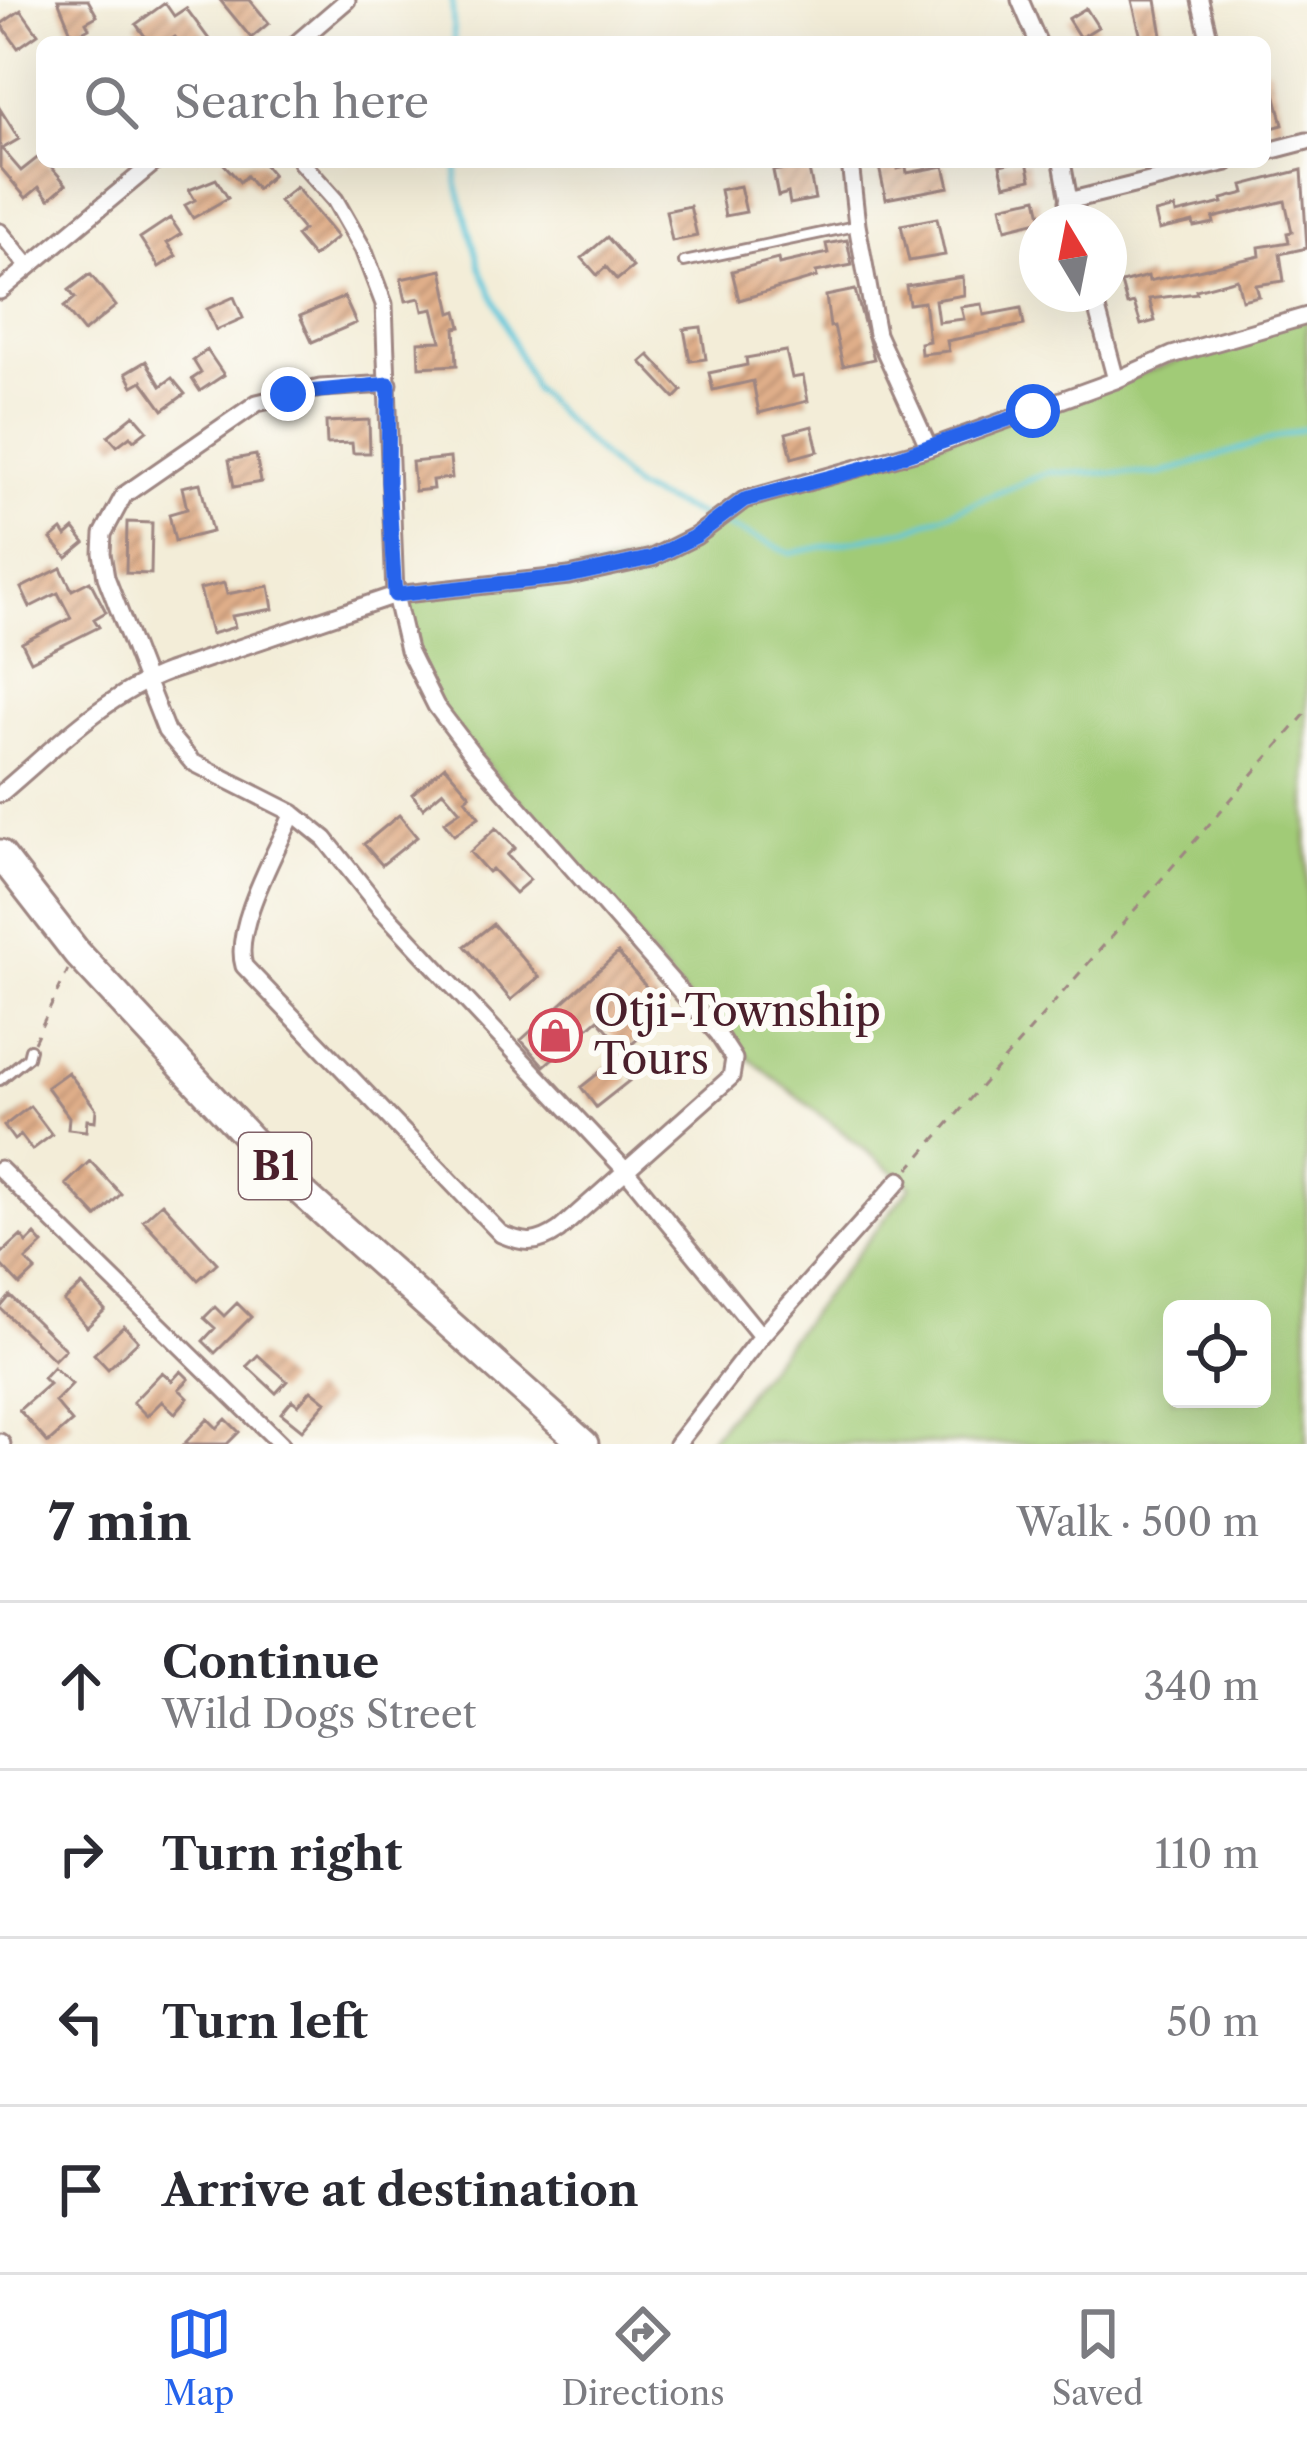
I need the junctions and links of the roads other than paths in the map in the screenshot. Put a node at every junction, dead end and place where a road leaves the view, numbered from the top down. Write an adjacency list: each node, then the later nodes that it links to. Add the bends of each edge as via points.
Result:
1 (347, 0): 4 (street)
2 (1020, 0): 5 (street)
3 (1199, 0): 6 (street)
4 (305, 36)
5 (1035, 36)
6 (1208, 36)
7 (1307, 142): 8 (street)
8 (1271, 151)
9 (148, 168): 19 (street)
10 (307, 168): 24 (street, via 363,248 384,304)
11 (851, 168): 16 (street)
12 (1063, 168): 14 (street)
13 (1203, 168): 14 (street)
14 (1068, 201): 15 (street)
15 (1069, 204)
16 (856, 225): 18 (lane); 25 (street, via 877,334)
17 (0, 232): 19 (street)
18 (684, 262)
19 (29, 267): 20 (street)
20 (0, 291)
21 (1098, 312): 23 (street)
22 (1307, 316): 23 (street)
23 (1116, 380): 25 (street)
24 (389, 384): 26 (street); 27 (street, via 257,403 124,495 102,553)
25 (929, 448): 26 (street, via 744,500 652,558)
26 (395, 595): 27 (street); 34 (street, via 408,650 436,706 734,1059 731,1077)
27 (146, 680): 28 (street); 29 (street, via 166,731 192,762)
28 (0, 794)
29 (293, 813): 34 (street); 34 (street, via 239,950 258,985 501,1234 543,1241)
30 (0, 854): 38 (highway, B1, via 76,952 288,1180)
31 (30, 1049): 32 (lane)
32 (0, 1080)
33 (0, 1169): 37 (street)
34 (628, 1173): 36 (street)
35 (900, 1180): 36 (street)
36 (761, 1336): 39 (street)
37 (281, 1444)
38 (584, 1444)
39 (677, 1444)

